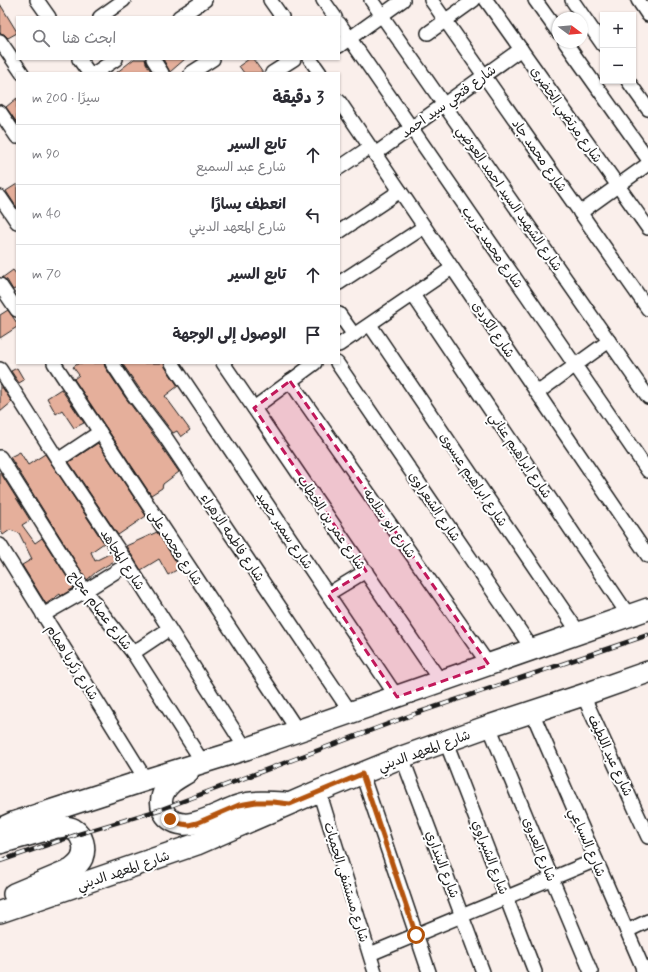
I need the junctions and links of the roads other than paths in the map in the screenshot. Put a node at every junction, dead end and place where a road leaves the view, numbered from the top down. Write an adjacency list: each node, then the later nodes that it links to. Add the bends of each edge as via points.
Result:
1 (124, 0): 17 (street)
2 (205, 0): 18 (street)
3 (271, 0): 19 (street)
4 (323, 0): 20 (street)
5 (371, 0): 14 (street, شارع الشهيد السيد احمد العوضي)
6 (403, 0): 14 (street)
7 (431, 0): 21 (street, شارع محمد جاد)
8 (474, 0): 21 (street)
9 (486, 0): 29 (street, شارع مرتضي الخضرى)
10 (535, 0): 22 (street)
11 (572, 0): 26 (street)
12 (638, 0): 15 (street)
13 (39, 1): 16 (street)
14 (382, 15): 27 (street); 43 (street, شارع الشهيد السيد احمد العوضي)
15 (648, 15)
16 (48, 16)
17 (101, 16)
18 (181, 16)
19 (279, 16)
20 (334, 16)
21 (446, 20): 24 (street); 41 (street, شارع محمد جاد)
22 (552, 24)
23 (340, 27): 27 (street, شارع محمد غريب)
24 (428, 33)
25 (0, 41): 35 (street)
26 (600, 41)
27 (344, 42): 47 (street, شارع محمد غريب)
28 (569, 48): 50 (street)
29 (521, 49): 41 (street, شارع فتحي سيد احمد); 53 (street, شارع مرتضي الخضرى)
30 (80, 60): 36 (street)
31 (114, 60): 37 (street)
32 (154, 60): 38 (street)
33 (211, 60): 39 (street)
34 (292, 60): 40 (street)
35 (21, 72)
36 (88, 72)
37 (96, 72)
38 (161, 72)
39 (193, 72)
40 (274, 72)
41 (484, 76): 43 (street, شارع فتحي سيد احمد); 56 (street, شارع محمد جاد)
42 (630, 84): 45 (street)
43 (444, 104): 47 (street, شارع فتحي سيد احمد); 70 (street, شارع الشهيد السيد احمد العوضي)
44 (341, 109): 49 (street, شارع الكردى)
45 (648, 109)
46 (0, 112): 48 (street)
47 (411, 128): 49 (street, شارع فتحي سيد احمد); 78 (street, شارع محمد غريب)
48 (16, 136)
49 (372, 151): 52 (street, شارع فتحي سيد احمد); 54 (street, شارع الكردى)
50 (648, 159)
51 (648, 164): 53 (street)
52 (340, 167)
53 (618, 186): 56 (street); 59 (street, شارع مرتضي الخضرى)
54 (400, 191): 58 (street, شارع الكردى); 60 (street)
55 (0, 197): 57 (street)
56 (580, 213): 66 (street, شارع محمد جاد)
57 (16, 221)
58 (424, 227): 61 (street, شارع الكردى); 62 (street)
59 (648, 228)
60 (340, 231)
61 (452, 268): 64 (street); 82 (street, شارع الكردى)
62 (340, 282)
63 (0, 286): 65 (street)
64 (413, 295): 68 (street); 95 (street, شارع ابراهيم عناني)
65 (16, 309)
66 (648, 309)
67 (340, 315): 69 (street)
68 (370, 325): 69 (street); 98 (street, شارع ابراهيم عيسوى)
69 (354, 335): 71 (street)
70 (609, 341): 78 (street); 83 (street, شارع الشهيد السيد احمد العوضي)
71 (340, 345)
72 (55, 364): 85 (street, شارع محمد على)
73 (113, 364): 107 (street, شارع فاطمه الزهراء, via 164,435)
74 (173, 364): 94 (street, شارع سمير حميد)
75 (224, 364): 84 (street, شارع عمر بن الخطاب)
76 (312, 364): 80 (street)
77 (338, 364): 99 (street, شارع الشعراوى)
78 (575, 366): 82 (street); 88 (street, شارع محمد غريب)
79 (0, 368): 87 (street, شارع المجاهد)
80 (298, 368): 81 (street)
81 (290, 381): 84 (street); 101 (street, شارع ابو سلامه)
82 (537, 393): 90 (street, شارع الكردى)
83 (648, 397)
84 (254, 408): 92 (street, شارع عمر بن الخطاب)
85 (100, 432): 87 (street); 109 (street, شارع محمد على)
86 (0, 457): 93 (street, شارع عصام عجاج)
87 (58, 460): 91 (street, شارع المجاهد)
88 (648, 471)
89 (0, 545): 96 (street, شارع زكريا همام)
90 (648, 556)
91 (128, 564): 93 (street); 97 (street, شارع المجاهد)
92 (366, 571): 94 (street); 103 (street, شارع عمر بن الخطاب)
93 (85, 591): 96 (street); 100 (street, شارع عصام عجاج)
94 (328, 594): 105 (street, شارع سمير حميد)
95 (639, 612): 98 (main road)
96 (43, 615): 115 (street, شارع زكريا همام)
97 (170, 630): 100 (street); 111 (street, شارع المجاهد)
98 (579, 633): 99 (main road)
99 (533, 650): 101 (main road)
100 (134, 653): 113 (street, شارع عصام عجاج)
101 (489, 665): 103 (main road)
102 (648, 672): 104 (main road, شارع المعهد الديني)
103 (441, 682): 105 (main road)
104 (583, 695): 106 (main road, شارع المعهد الديني); 119 (street, شارع عبد اللطيف)
105 (397, 697): 107 (main road)
106 (532, 712): 108 (main road, شارع المعهد الديني); 121 (street, شارع السباعي)
107 (351, 713): 109 (main road)
108 (489, 726): 110 (main road, شارع المعهد الديني); 122 (street, شارع العدوى)
109 (298, 731): 111 (main road)
110 (446, 742): 112 (main road, شارع المعهد الديني); 123 (street, شارع الشبراوي)
111 (246, 749): 113 (main road)
112 (402, 757): 114 (main road, شارع المعهد الديني); 126 (street, شارع البنداري)
113 (204, 763): 115 (main road); 117 (main road, via 170,784 163,792 162,809 170,819 189,825 239,805 262,802)
114 (362, 774): 116 (main road, شارع المعهد الديني); 129 (street)
115 (146, 780): 118 (main road)
116 (319, 791): 117 (main road, شارع المعهد الديني); 130 (street, شارع مستشفى الحميات)
117 (290, 804): 125 (main road, شارع المعهد الديني, via 197,844)
118 (0, 829)
119 (648, 837)
120 (0, 843): 124 (main road, via 65,826 79,834 84,850 78,865 71,870)
121 (596, 860): 122 (street); 128 (street, شارع السباعي)
122 (552, 879): 123 (street); 136 (street, شارع العدوى)
123 (506, 898): 126 (street); 135 (street, شارع الشبراوي)
124 (0, 899)
125 (0, 912)
126 (462, 916): 129 (street); 134 (street, شارع البنداري)
127 (648, 921): 128 (street)
128 (627, 932): 131 (street, شارع السباعي)
129 (416, 935): 130 (street); 133 (street)
130 (370, 954): 132 (street, شارع مستشفى الحميات)
131 (644, 967)
132 (375, 972)
133 (429, 972)
134 (483, 972)
135 (535, 972)
136 (591, 972)

